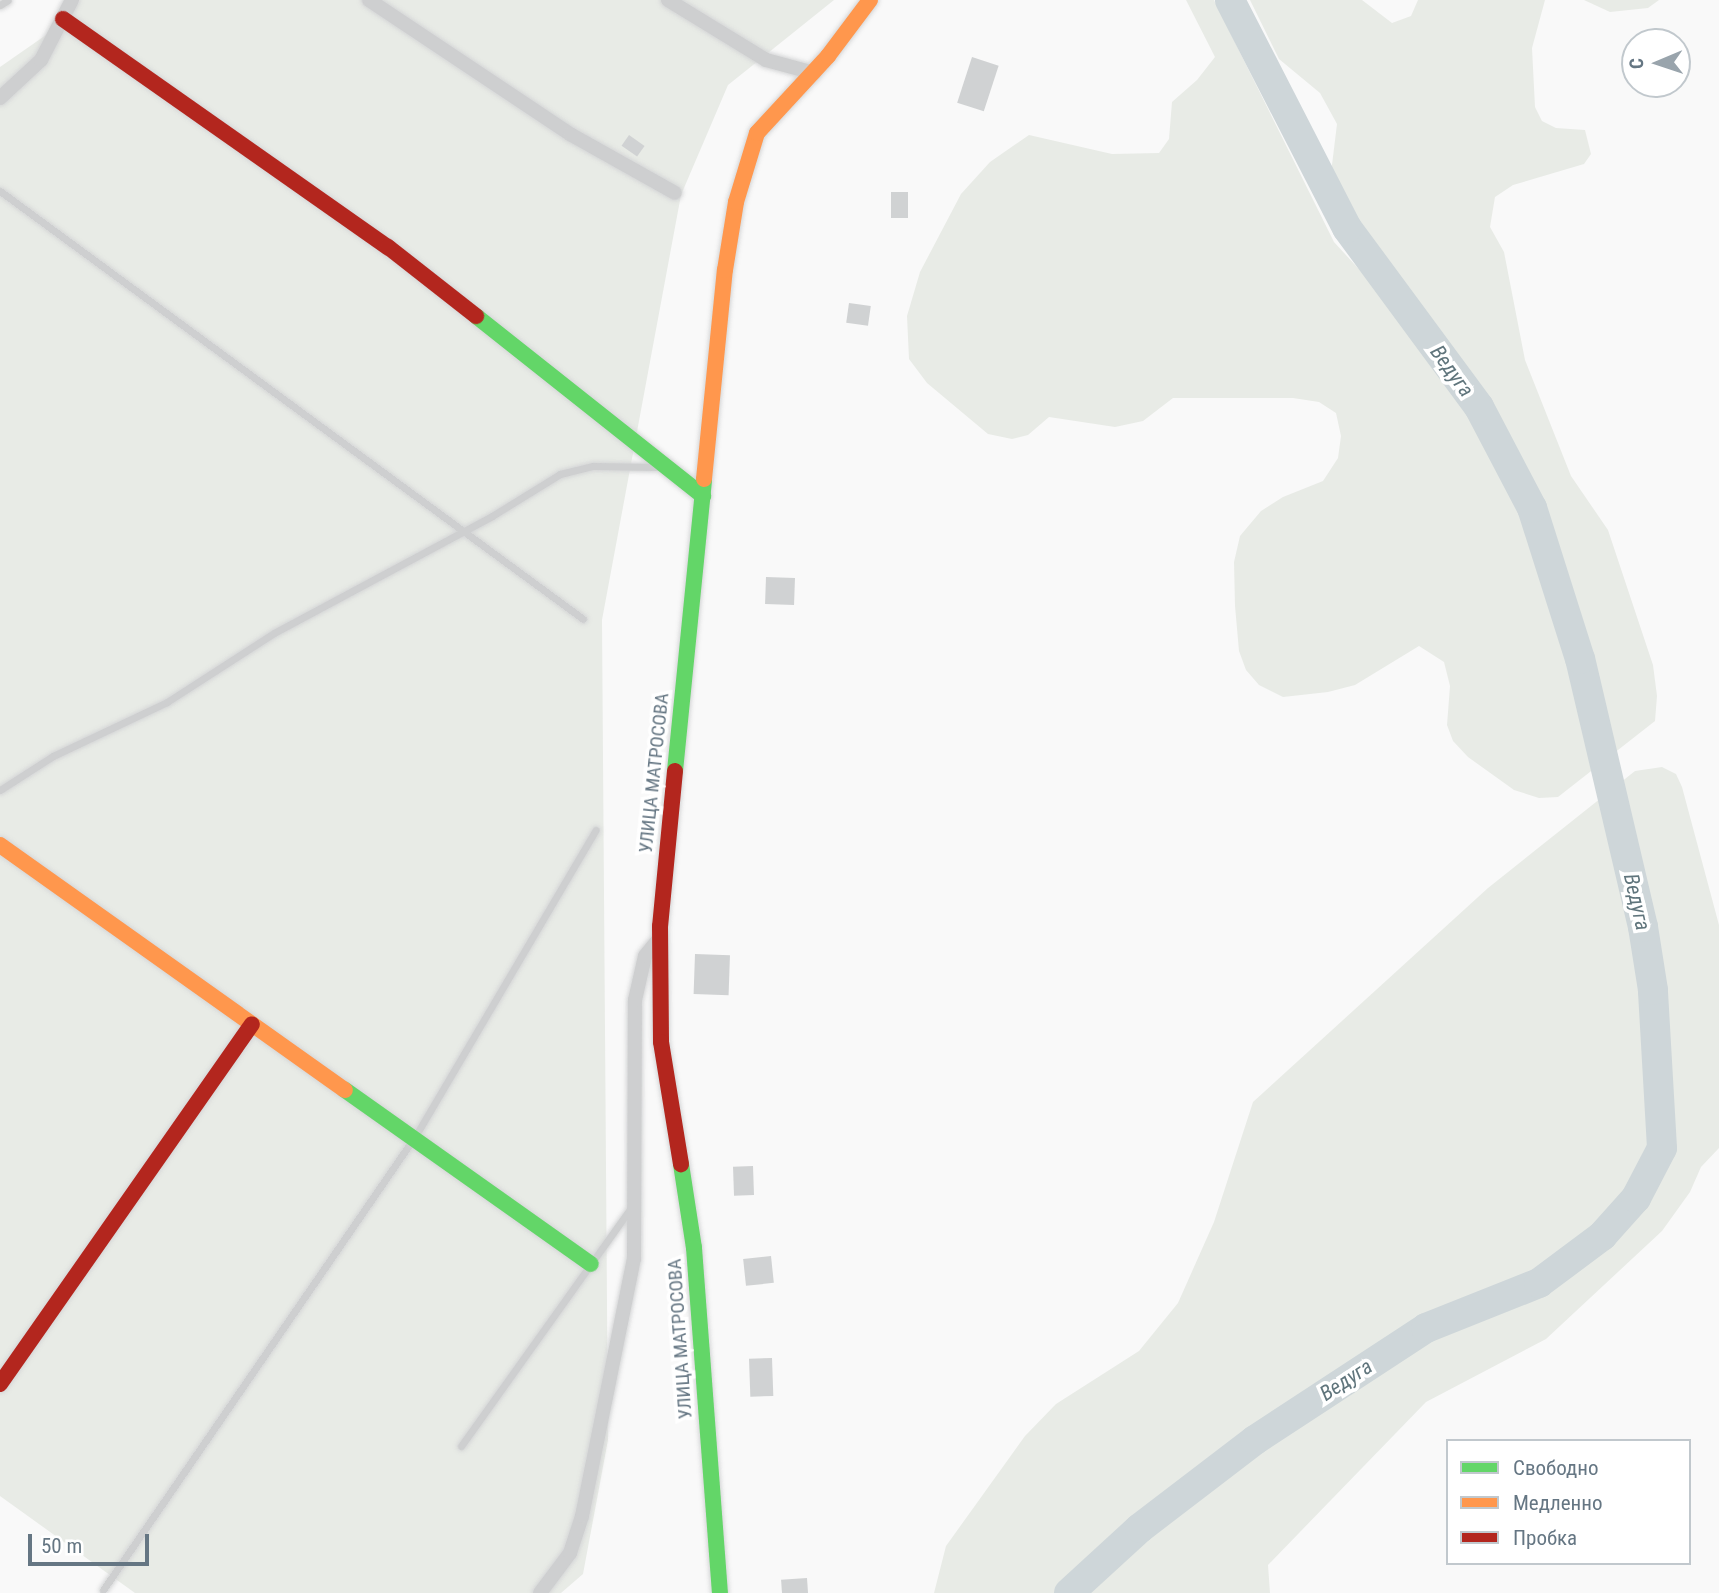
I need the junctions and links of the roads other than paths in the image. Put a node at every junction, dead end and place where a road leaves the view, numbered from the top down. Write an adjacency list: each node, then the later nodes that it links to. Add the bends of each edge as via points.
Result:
1 (8, 0): 6 (lane)
2 (72, 0): 7 (street)
3 (369, 0): 11 (street, via 591,148)
4 (668, 0): 8 (street, via 766,60)
5 (870, 0): 8 (street, УЛИЦА МАТРОСОВА)
6 (0, 5)
7 (63, 19): 9 (street, via 40,60); 12 (street, via 388,247)
8 (814, 73): 13 (street, УЛИЦА МАТРОСОВА, via 757,133 746,158 725,270)
9 (0, 98)
10 (0, 191): 14 (lane)
11 (675, 193)
12 (666, 467): 13 (street); 14 (lane, via 606,465 560,474)
13 (703, 496): 19 (street, УЛИЦА МАТРОСОВА)
14 (462, 531): 15 (lane); 16 (lane, via 274,633 167,702 19,775)
15 (583, 619)
16 (0, 790)
17 (596, 830): 21 (lane)
18 (0, 845): 20 (street)
19 (659, 939): 22 (street, via 645,956 635,1000); 28 (street, УЛИЦА МАТРОСОВА, via 661,1042 694,1248)
20 (252, 1024): 21 (street); 24 (street)
21 (413, 1139): 23 (street); 26 (lane)
22 (634, 1203): 23 (lane); 27 (street, via 634,1259 582,1516 570,1553)
23 (591, 1264): 25 (lane)
24 (0, 1384)
25 (461, 1446)
26 (103, 1590)
27 (540, 1593)
28 (720, 1593)

